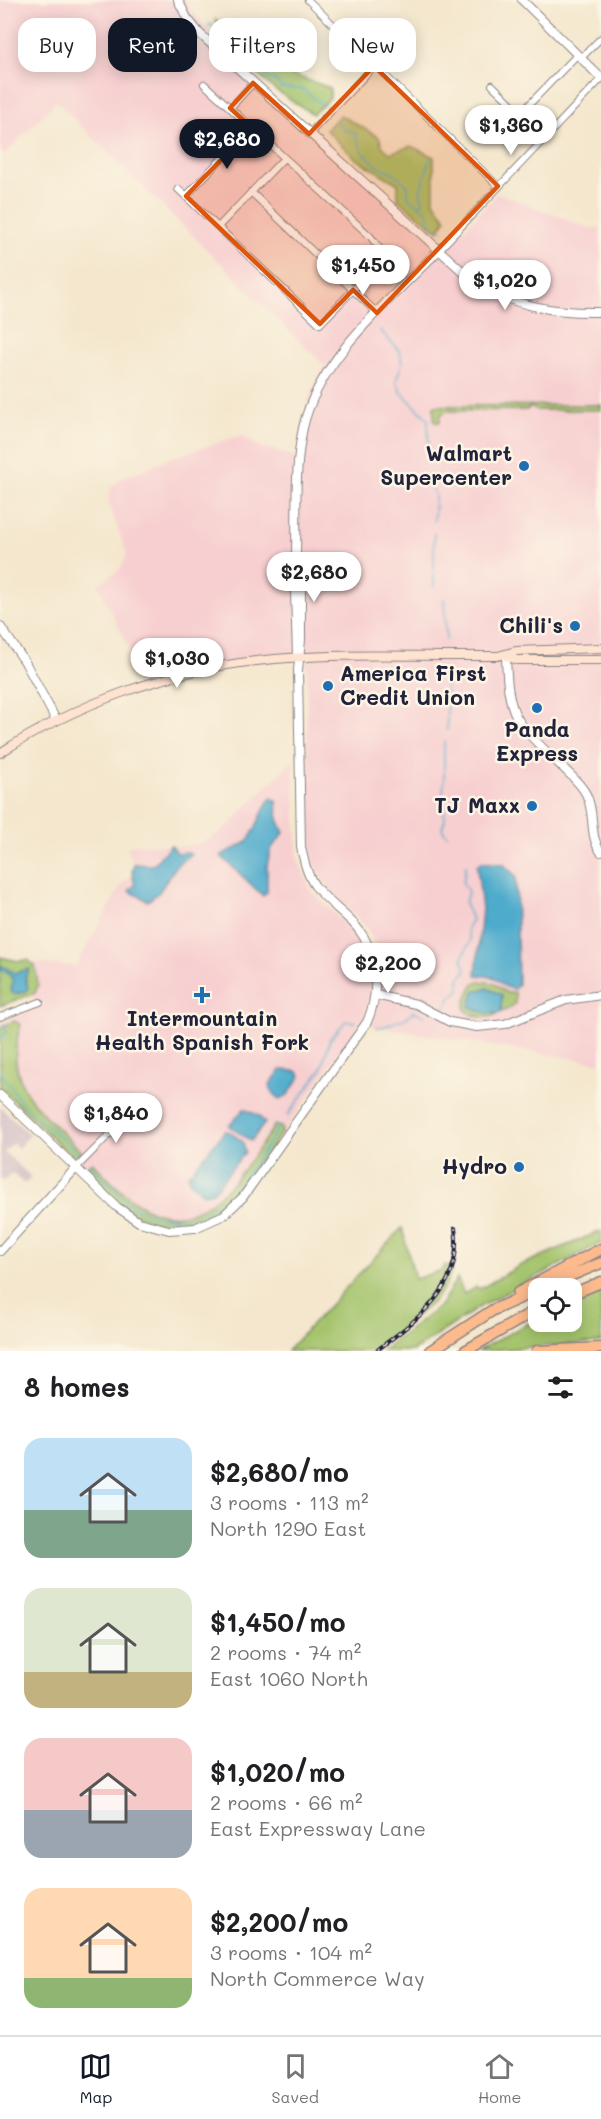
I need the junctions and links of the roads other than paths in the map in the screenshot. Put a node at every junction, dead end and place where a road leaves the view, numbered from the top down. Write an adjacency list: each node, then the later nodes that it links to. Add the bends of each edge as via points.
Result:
1 (178, 0): 10 (street, via 200,34)
2 (308, 0): 4 (street)
3 (522, 0): 6 (street)
4 (329, 21)
5 (601, 39): 6 (street)
6 (579, 56): 9 (street); 14 (street)
7 (368, 72): 16 (street)
8 (380, 72): 19 (street)
9 (601, 78): 17 (street)
10 (253, 83): 13 (street); 16 (street)
11 (204, 84): 13 (street)
12 (492, 85): 14 (street)
13 (230, 108): 15 (street)
14 (521, 113): 17 (street)
15 (252, 128): 18 (street); 22 (street)
16 (309, 134): 24 (street)
17 (546, 137): 19 (street)
18 (284, 158): 21 (street); 25 (street, via 370,236 383,253 380,262)
19 (498, 186): 24 (street)
20 (178, 189): 22 (street)
21 (251, 192): 23 (street); 25 (street)
22 (186, 196): 23 (street)
23 (218, 227): 25 (street, via 320,324)
24 (439, 250): 26 (street, via 484,288 512,300 550,310); 27 (street)
25 (353, 290): 27 (street)
26 (601, 312)
27 (377, 313): 28 (street, via 333,363 304,425 296,484)
28 (297, 556): 32 (street, via 301,588); 32 (street, via 294,592)
29 (0, 626): 34 (street, via 25,662)
30 (601, 648): 31 (main road, via 516,651)
31 (506, 656): 32 (main road); 33 (main road, via 517,660); 36 (street, via 507,693 512,711 584,791)
32 (298, 658): 34 (main road, via 192,671); 37 (street, via 303,860 315,885 365,940 375,970)
33 (601, 660)
34 (56, 720): 35 (main road)
35 (0, 753)
36 (601, 852)
37 (375, 995): 38 (street, via 416,1005 450,1022 477,1027 505,1024 566,999); 43 (street, via 363,1028 237,1204 224,1215 205,1225 159,1229 130,1217)
38 (601, 995)
39 (40, 1002): 40 (street)
40 (0, 1017)
41 (0, 1095): 43 (street)
42 (140, 1104): 43 (street)
43 (76, 1168): 45 (street)
44 (601, 1249): 51 (highway, via 522,1290)
45 (0, 1251)
46 (601, 1263): 47 (highway)
47 (566, 1278)
48 (601, 1282): 49 (highway)
49 (582, 1290)
50 (528, 1294): 51 (highway)
51 (493, 1310): 54 (highway)
52 (528, 1316): 55 (highway)
53 (601, 1347): 57 (highway)
54 (430, 1351)
55 (465, 1351)
56 (537, 1351): 57 (highway)
57 (543, 1351)

